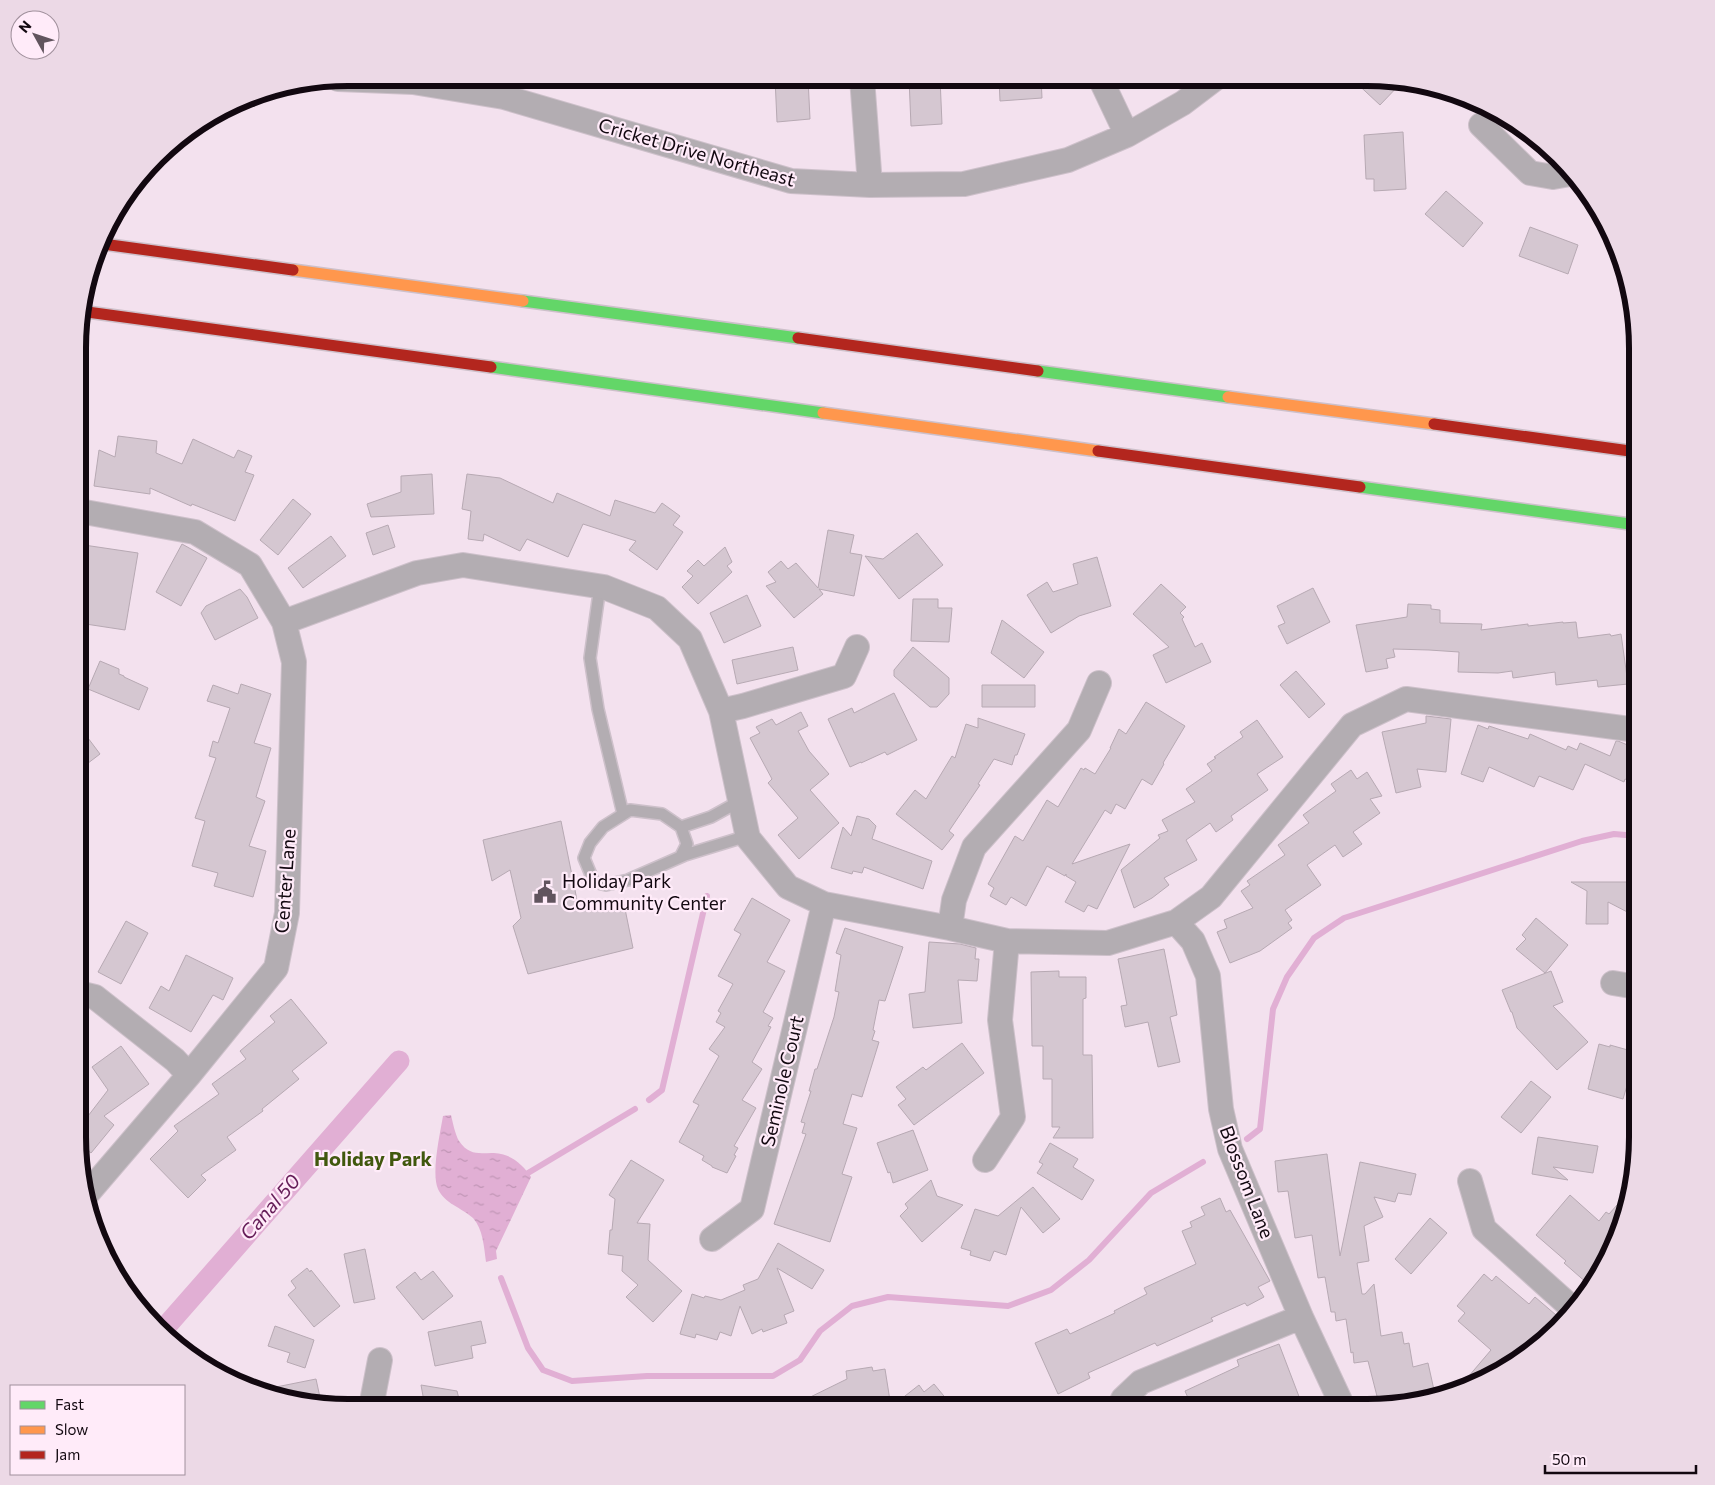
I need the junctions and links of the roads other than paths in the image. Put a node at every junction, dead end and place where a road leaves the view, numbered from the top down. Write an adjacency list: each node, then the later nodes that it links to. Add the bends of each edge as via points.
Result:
1 (444, 86): 8 (street, Cricket Drive Northeast, via 504,97 791,181)
2 (863, 86): 8 (street)
3 (1104, 86): 6 (street)
4 (1205, 86): 6 (street, Cricket Drive Northeast, via 1183,103)
5 (1481, 125): 7 (street, via 1530,173)
6 (1127, 135): 8 (street, Cricket Drive Northeast, via 1068,160 964,184)
7 (1563, 175)
8 (870, 185)
9 (108, 245): 12 (highway)
10 (88, 312): 15 (highway)
11 (1629, 444): 12 (highway)
12 (1591, 446): 13 (highway)
13 (1629, 451)
14 (86, 512): 17 (street, Center Lane, via 194,532 250,565)
15 (1629, 524)
16 (600, 586): 17 (street, via 463,565 417,572); 20 (street, via 657,608 690,639); 23 (lane, via 590,658 598,709)
17 (284, 622): 34 (street, Center Lane, via 294,662 287,913 276,968)
18 (857, 647): 20 (street, via 844,676)
19 (1099, 683): 29 (street, via 1079,730 974,847 954,900)
20 (721, 711): 22 (street)
21 (1629, 729): 28 (street, via 1406,699 1352,726 1211,897)
22 (740, 801): 24 (lane, via 711,817); 25 (street)
23 (623, 814): 24 (lane, via 630,810 662,814); 26 (lane, via 602,827 590,843 584,858 594,882 606,885 628,880)
24 (681, 826): 26 (lane, via 686,844)
25 (747, 836): 26 (lane); 27 (street, via 788,887)
26 (681, 856)
27 (824, 904): 29 (street); 38 (street, Seminole Court, via 752,1209)
28 (1176, 922): 30 (street, via 1108,943); 40 (street, Blossom Lane, via 1193,941 1208,976 1221,1109 1230,1149)
29 (950, 928): 30 (street)
30 (1007, 941): 35 (street, via 1000,1020 1013,1117)
31 (1613, 983): 32 (street)
32 (1629, 985)
33 (86, 995): 34 (street, via 95,997 175,1060)
34 (189, 1075): 37 (street, Center Lane)
35 (984, 1160)
36 (1470, 1181): 39 (street, via 1484,1229)
37 (91, 1189)
38 (712, 1239)
39 (1568, 1304)
40 (1301, 1317): 43 (street, via 1140,1382); 44 (street, Blossom Lane)
41 (380, 1360): 42 (street)
42 (373, 1399)
43 (1123, 1399)
44 (1339, 1399)

